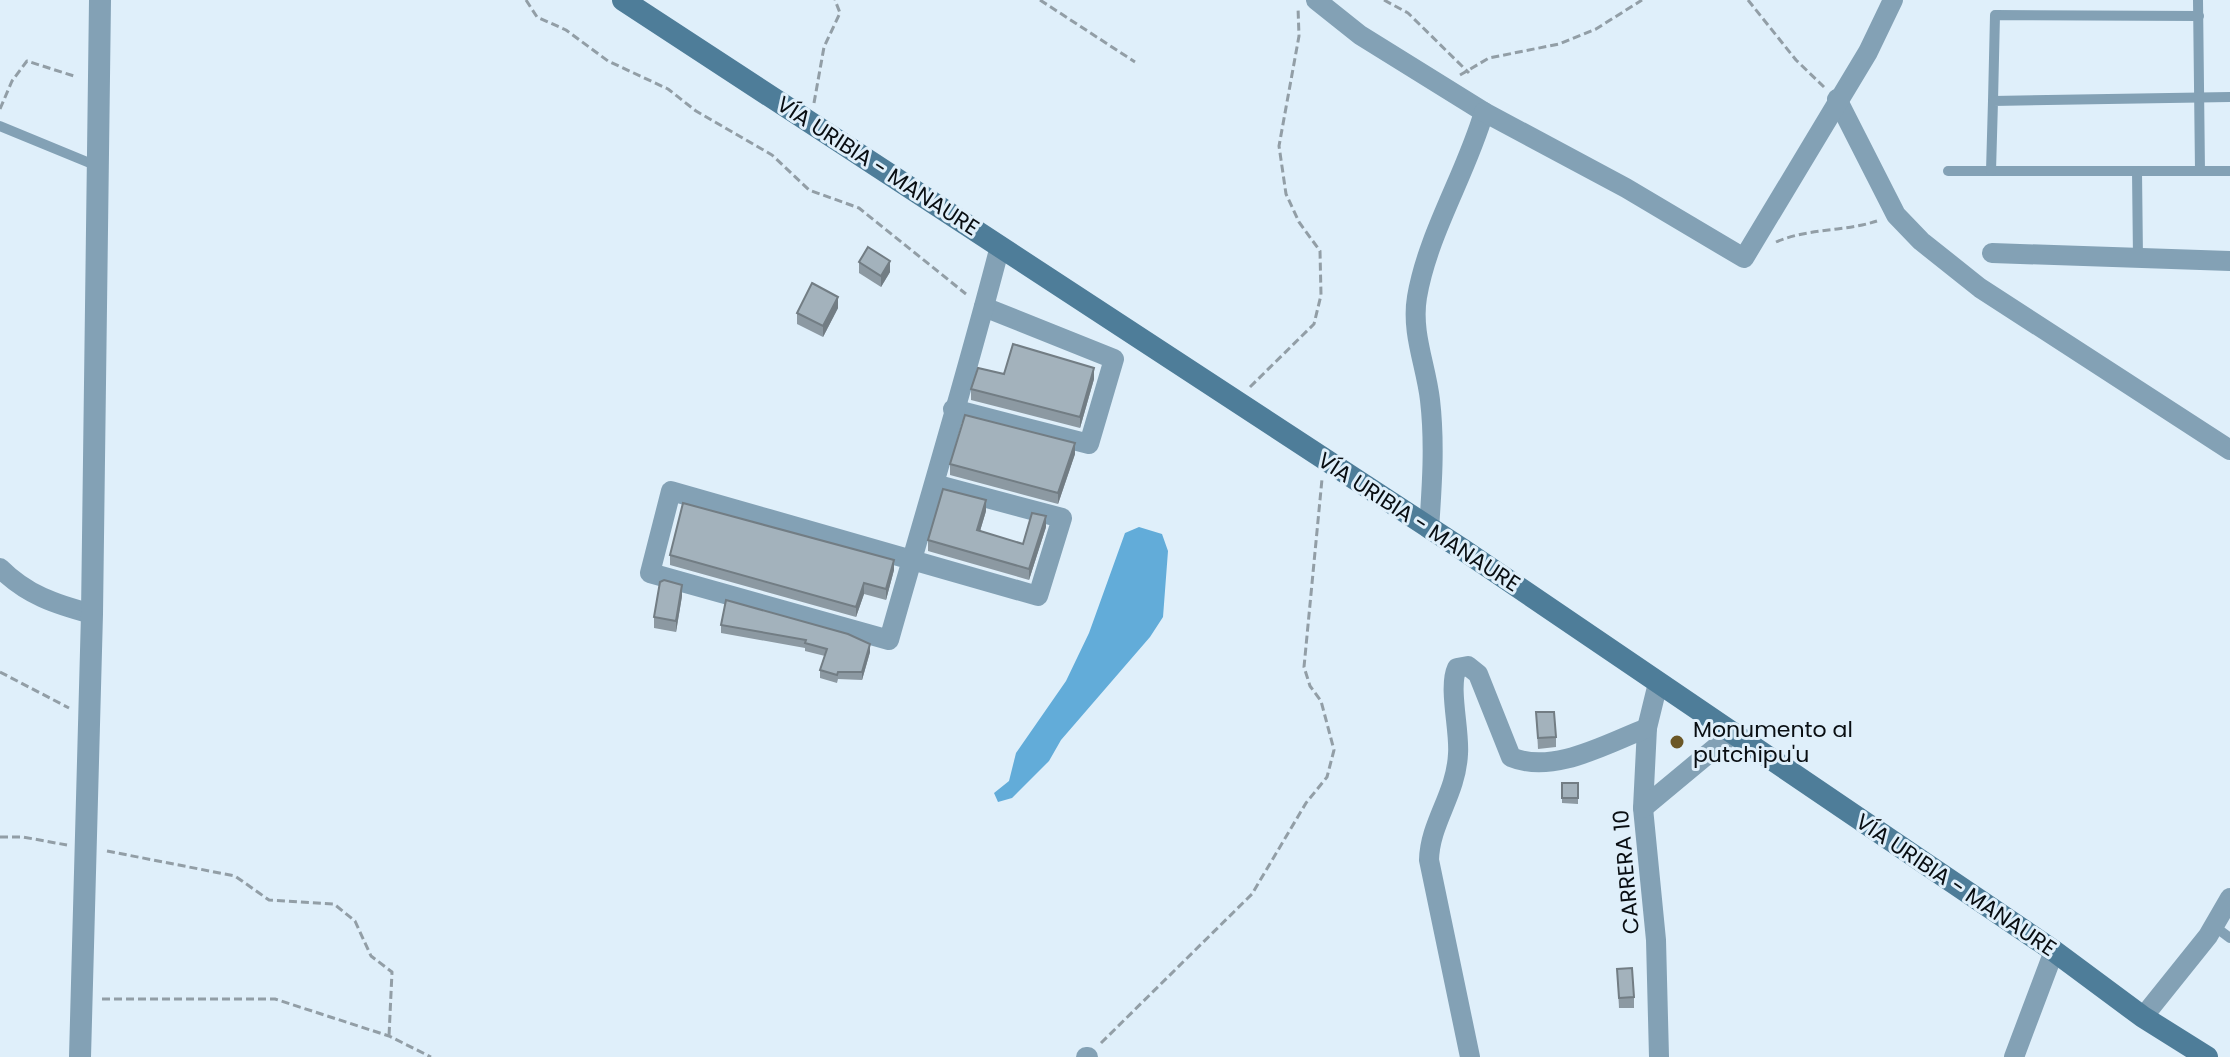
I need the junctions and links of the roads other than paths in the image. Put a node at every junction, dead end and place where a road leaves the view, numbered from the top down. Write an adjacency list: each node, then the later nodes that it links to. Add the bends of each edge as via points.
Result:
1 (100, 0): 13 (street)
2 (623, 0): 19 (main road, VÍA URIBIA - MANAURE)
3 (1316, 0): 11 (street, via 1360,35)
4 (1893, 0): 9 (street)
5 (2198, 0): 6 (lane)
6 (2199, 16): 7 (lane); 10 (lane, via 1995,15)
7 (2201, 97): 8 (lane); 10 (lane); 17 (lane)
8 (2230, 97)
9 (1837, 99): 11 (street, via 1744,258); 25 (street, via 1896,215 1921,241 1980,288)
10 (1993, 101): 15 (lane)
11 (1484, 112): 27 (street, via 1417,298 1417,342 1430,398)
12 (0, 126): 13 (lane)
13 (97, 166): 30 (street)
14 (1948, 171): 15 (lane)
15 (1991, 171): 16 (lane)
16 (2137, 171): 17 (lane); 21 (lane)
17 (2200, 171): 18 (lane)
18 (2230, 171)
19 (1000, 246): 23 (street); 27 (main road, VÍA URIBIA - MANAURE)
20 (1992, 253): 21 (street)
21 (2138, 258): 22 (street)
22 (2230, 261)
23 (984, 307): 24 (street); 24 (street, via 1114,359 1089,444)
24 (953, 409): 26 (street)
25 (2230, 450)
26 (934, 484): 28 (street); 28 (street, via 1062,518 1038,596)
27 (1429, 529): 31 (main road, VÍA URIBIA - MANAURE)
28 (912, 560): 28 (street, via 889,640 650,573 671,491)
29 (0, 568): 30 (street, via 44,601)
30 (92, 614): 39 (street)
31 (1658, 683): 32 (street, CARRERA 10); 33 (main road, VÍA URIBIA - MANAURE)
32 (1647, 728): 34 (street, CARRERA 10); 40 (street, via 1582,753 1525,763 1511,757 1478,674 1468,666 1457,668 1456,781 1430,837 1429,860)
33 (1732, 734): 34 (street); 37 (main road, VÍA URIBIA - MANAURE)
34 (1643, 808): 41 (street, CARRERA 10, via 1656,940)
35 (2230, 898): 36 (street)
36 (2222, 932): 38 (street)
37 (2054, 951): 38 (main road, VÍA URIBIA - MANAURE); 42 (street)
38 (2143, 1017): 43 (main road, VÍA URIBIA - MANAURE)
39 (80, 1057)
40 (1470, 1057)
41 (1659, 1057)
42 (2014, 1057)
43 (2207, 1057)

